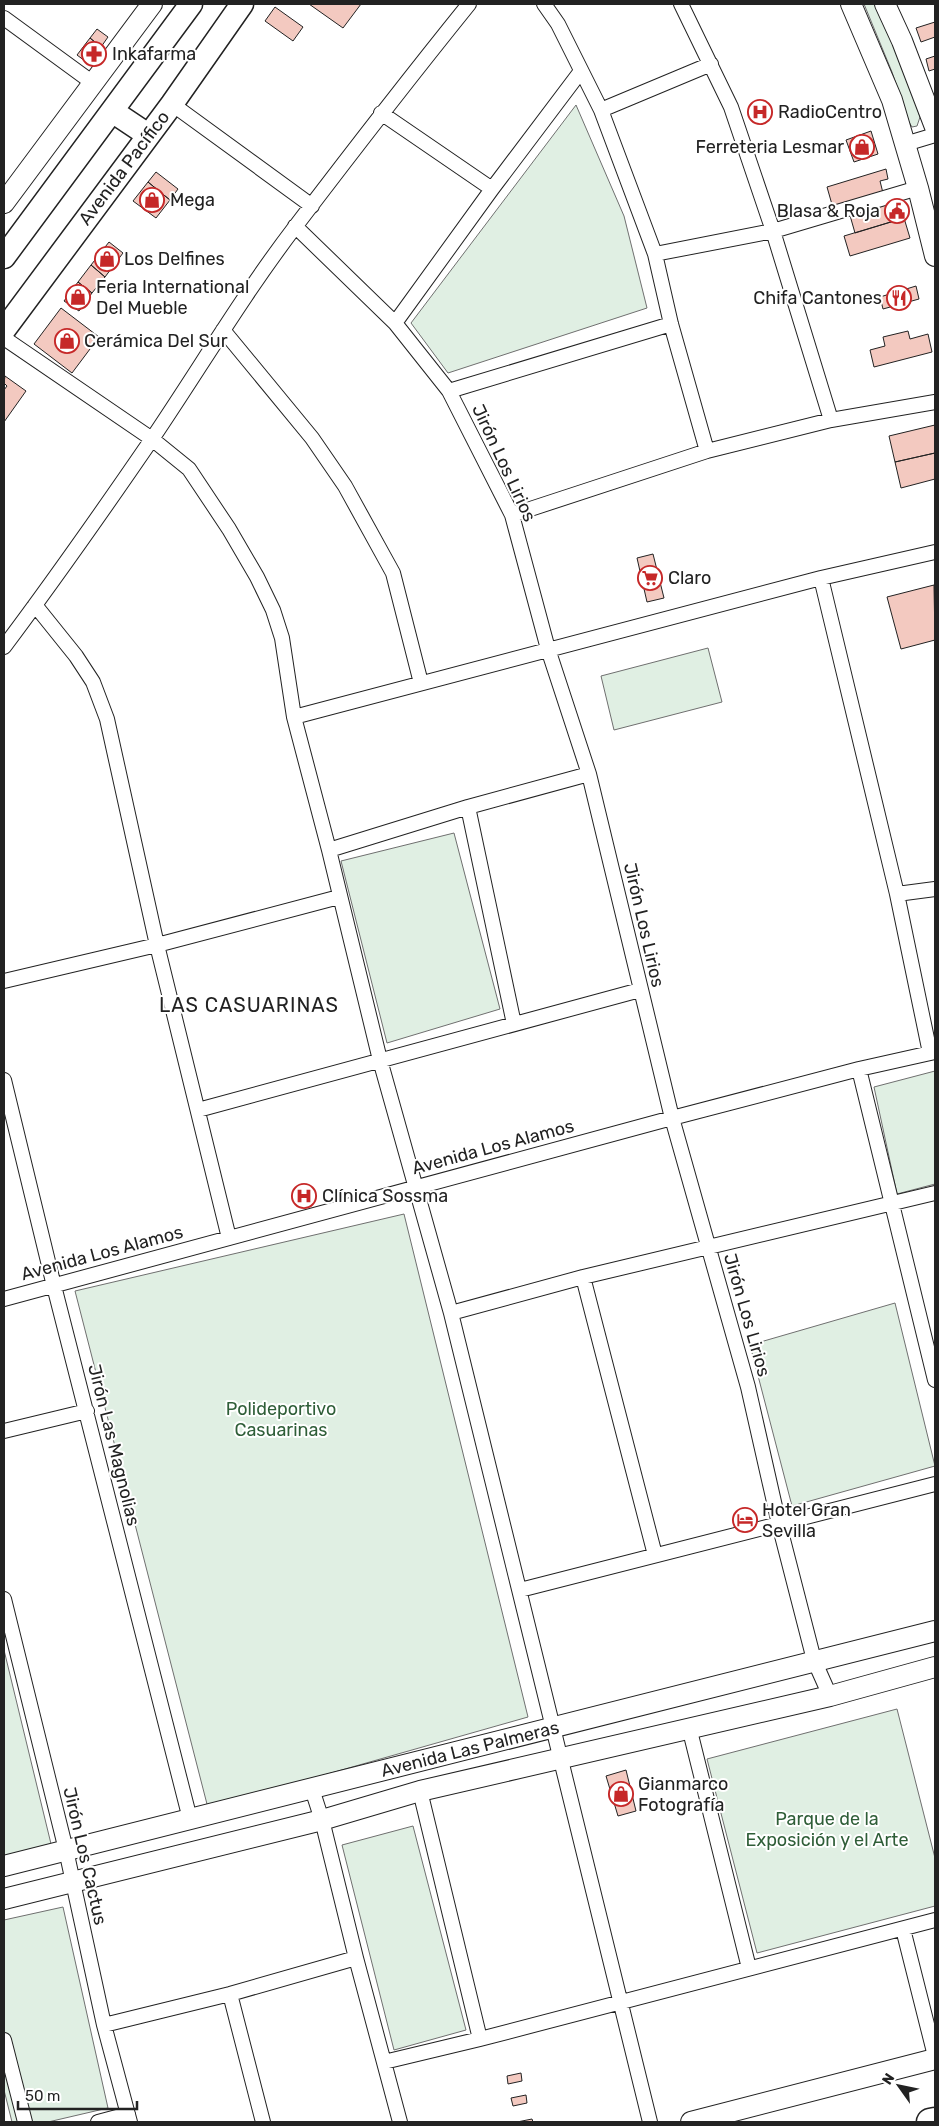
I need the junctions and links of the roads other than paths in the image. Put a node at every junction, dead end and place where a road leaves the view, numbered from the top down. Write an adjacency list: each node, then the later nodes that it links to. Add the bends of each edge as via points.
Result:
1 (152, 4): 12 (main road)
2 (191, 4): 15 (main road)
3 (242, 4): 13 (main road, Avenida Pacífico)
4 (469, 4): 16 (street)
5 (544, 4): 11 (street, via 558,24)
6 (681, 4): 10 (street)
7 (851, 4): 20 (main road, via 892,100)
8 (885, 4): 17 (main road)
9 (4, 18): 12 (street)
10 (711, 64): 14 (street); 26 (street, via 731,107)
11 (581, 71): 14 (street); 21 (street)
12 (94, 83): 23 (main road)
13 (172, 104): 18 (main road, Avenida Pacífico); 24 (street)
14 (602, 110): 27 (street)
15 (112, 111): 18 (main road); 29 (main road)
16 (381, 113): 21 (street); 24 (street)
17 (935, 127)
18 (148, 135): 32 (main road, Avenida Pacífico)
19 (935, 135): 20 (street)
20 (905, 144): 22 (main road)
21 (492, 188): 30 (street)
22 (918, 188): 26 (street); 28 (main road)
23 (4, 203)
24 (312, 206): 25 (street)
25 (295, 226): 30 (street, Jirón Los Lirios); 33 (street)
26 (773, 231): 27 (street); 37 (street)
27 (655, 254): 31 (street)
28 (935, 256)
29 (4, 257)
30 (395, 322): 35 (street, Jirón Los Lirios)
31 (671, 324): 35 (street); 39 (street)
32 (4, 330)
33 (223, 330): 38 (street); 46 (street, via 312,438 345,486 393,573)
34 (4, 338): 38 (street)
35 (450, 392): 40 (street, Jirón Los Lirios)
36 (935, 402): 37 (street)
37 (832, 420): 39 (street)
38 (152, 439): 43 (street); 47 (street, via 189,469 258,577 282,638)
39 (707, 451): 40 (street)
40 (512, 516): 45 (street, Jirón Los Lirios)
41 (935, 552): 42 (street)
42 (821, 578): 45 (street); 52 (street)
43 (35, 605): 44 (street); 54 (street, via 94,682 107,719)
44 (4, 647)
45 (548, 649): 46 (street); 48 (street, Jirón Los Lirios)
46 (421, 683): 47 (street)
47 (294, 717): 50 (street)
48 (590, 774): 49 (street); 56 (street, Jirón Los Lirios)
49 (468, 807): 50 (street); 57 (street)
50 (329, 850): 53 (street)
51 (935, 889): 52 (street)
52 (898, 894): 58 (street)
53 (339, 897): 54 (street); 59 (street)
54 (157, 945): 55 (street); 62 (street)
55 (4, 981)
56 (640, 990): 57 (street); 63 (street, Jirón Los Lirios)
57 (514, 1024): 59 (street)
58 (933, 1053): 60 (street, Avenida Los Alamos)
59 (380, 1060): 62 (street); 64 (street)
60 (859, 1070): 63 (street, Avenida Los Alamos); 66 (street)
61 (5, 1087): 70 (street, Jirón Las Magnolias)
62 (198, 1110): 67 (street)
63 (672, 1118): 64 (street, Avenida Los Alamos); 68 (street, Jirón Los Lirios)
64 (415, 1188): 67 (street, Avenida Los Alamos); 72 (street)
65 (935, 1193): 66 (street)
66 (893, 1204): 68 (street); 73 (street)
67 (229, 1238): 70 (street, Avenida Los Alamos)
68 (707, 1247): 69 (street); 77 (street, Jirón Los Lirios, via 748,1387)
69 (583, 1277): 72 (street); 78 (street)
70 (54, 1286): 71 (street, Avenida Los Alamos); 74 (street, Jirón Las Magnolias)
71 (4, 1299)
72 (451, 1313): 79 (street)
73 (935, 1380)
74 (87, 1411): 75 (street); 90 (street, Jirón Las Magnolias)
75 (4, 1431)
76 (935, 1484): 77 (street)
77 (779, 1524): 78 (street); 82 (street, Jirón Los Lirios)
78 (655, 1556): 79 (street)
79 (520, 1590): 86 (street)
80 (4, 1599): 92 (street, Jirón Los Cactus)
81 (935, 1631): 82 (main road, Avenida Las Palmeras)
82 (814, 1660): 84 (street, Jirón Los Lirios); 86 (main road, Avenida Las Palmeras)
83 (935, 1667): 84 (main road, Avenida Las Palmeras)
84 (830, 1696): 85 (main road, Avenida Las Palmeras)
85 (689, 1727): 87 (main road, Avenida Las Palmeras); 99 (street)
86 (554, 1728): 87 (street); 88 (main road, Avenida Las Palmeras)
87 (562, 1758): 89 (main road, Avenida Las Palmeras); 101 (street)
88 (312, 1788): 90 (main road, Avenida Las Palmeras); 91 (street)
89 (420, 1791): 91 (main road, Avenida Las Palmeras); 103 (street)
90 (190, 1819): 92 (main road, Avenida Las Palmeras)
91 (322, 1820): 94 (main road, Avenida Las Palmeras); 98 (street)
92 (66, 1850): 93 (main road, Avenida Las Palmeras); 94 (street, Jirón Los Cactus)
93 (4, 1866)
94 (72, 1881): 95 (main road, Avenida Las Palmeras); 102 (street, Jirón Los Cactus)
95 (4, 1899)
96 (935, 1920): 97 (street)
97 (903, 1929): 99 (street); 105 (street)
98 (356, 1958): 100 (street); 106 (street)
99 (749, 1968): 101 (street)
100 (230, 1994): 102 (street); 111 (street)
101 (621, 2002): 103 (street); 113 (street)
102 (104, 2025): 107 (street, Jirón Los Cactus)
103 (480, 2039): 106 (street)
104 (4, 2040): 109 (street)
105 (935, 2057): 114 (main road)
106 (384, 2062): 112 (street)
107 (129, 2118): 110 (street)
108 (935, 2121): 115 (highway)
109 (25, 2122)
110 (98, 2122)
111 (263, 2122)
112 (400, 2122)
113 (650, 2122)
114 (691, 2122)
115 (930, 2122)

